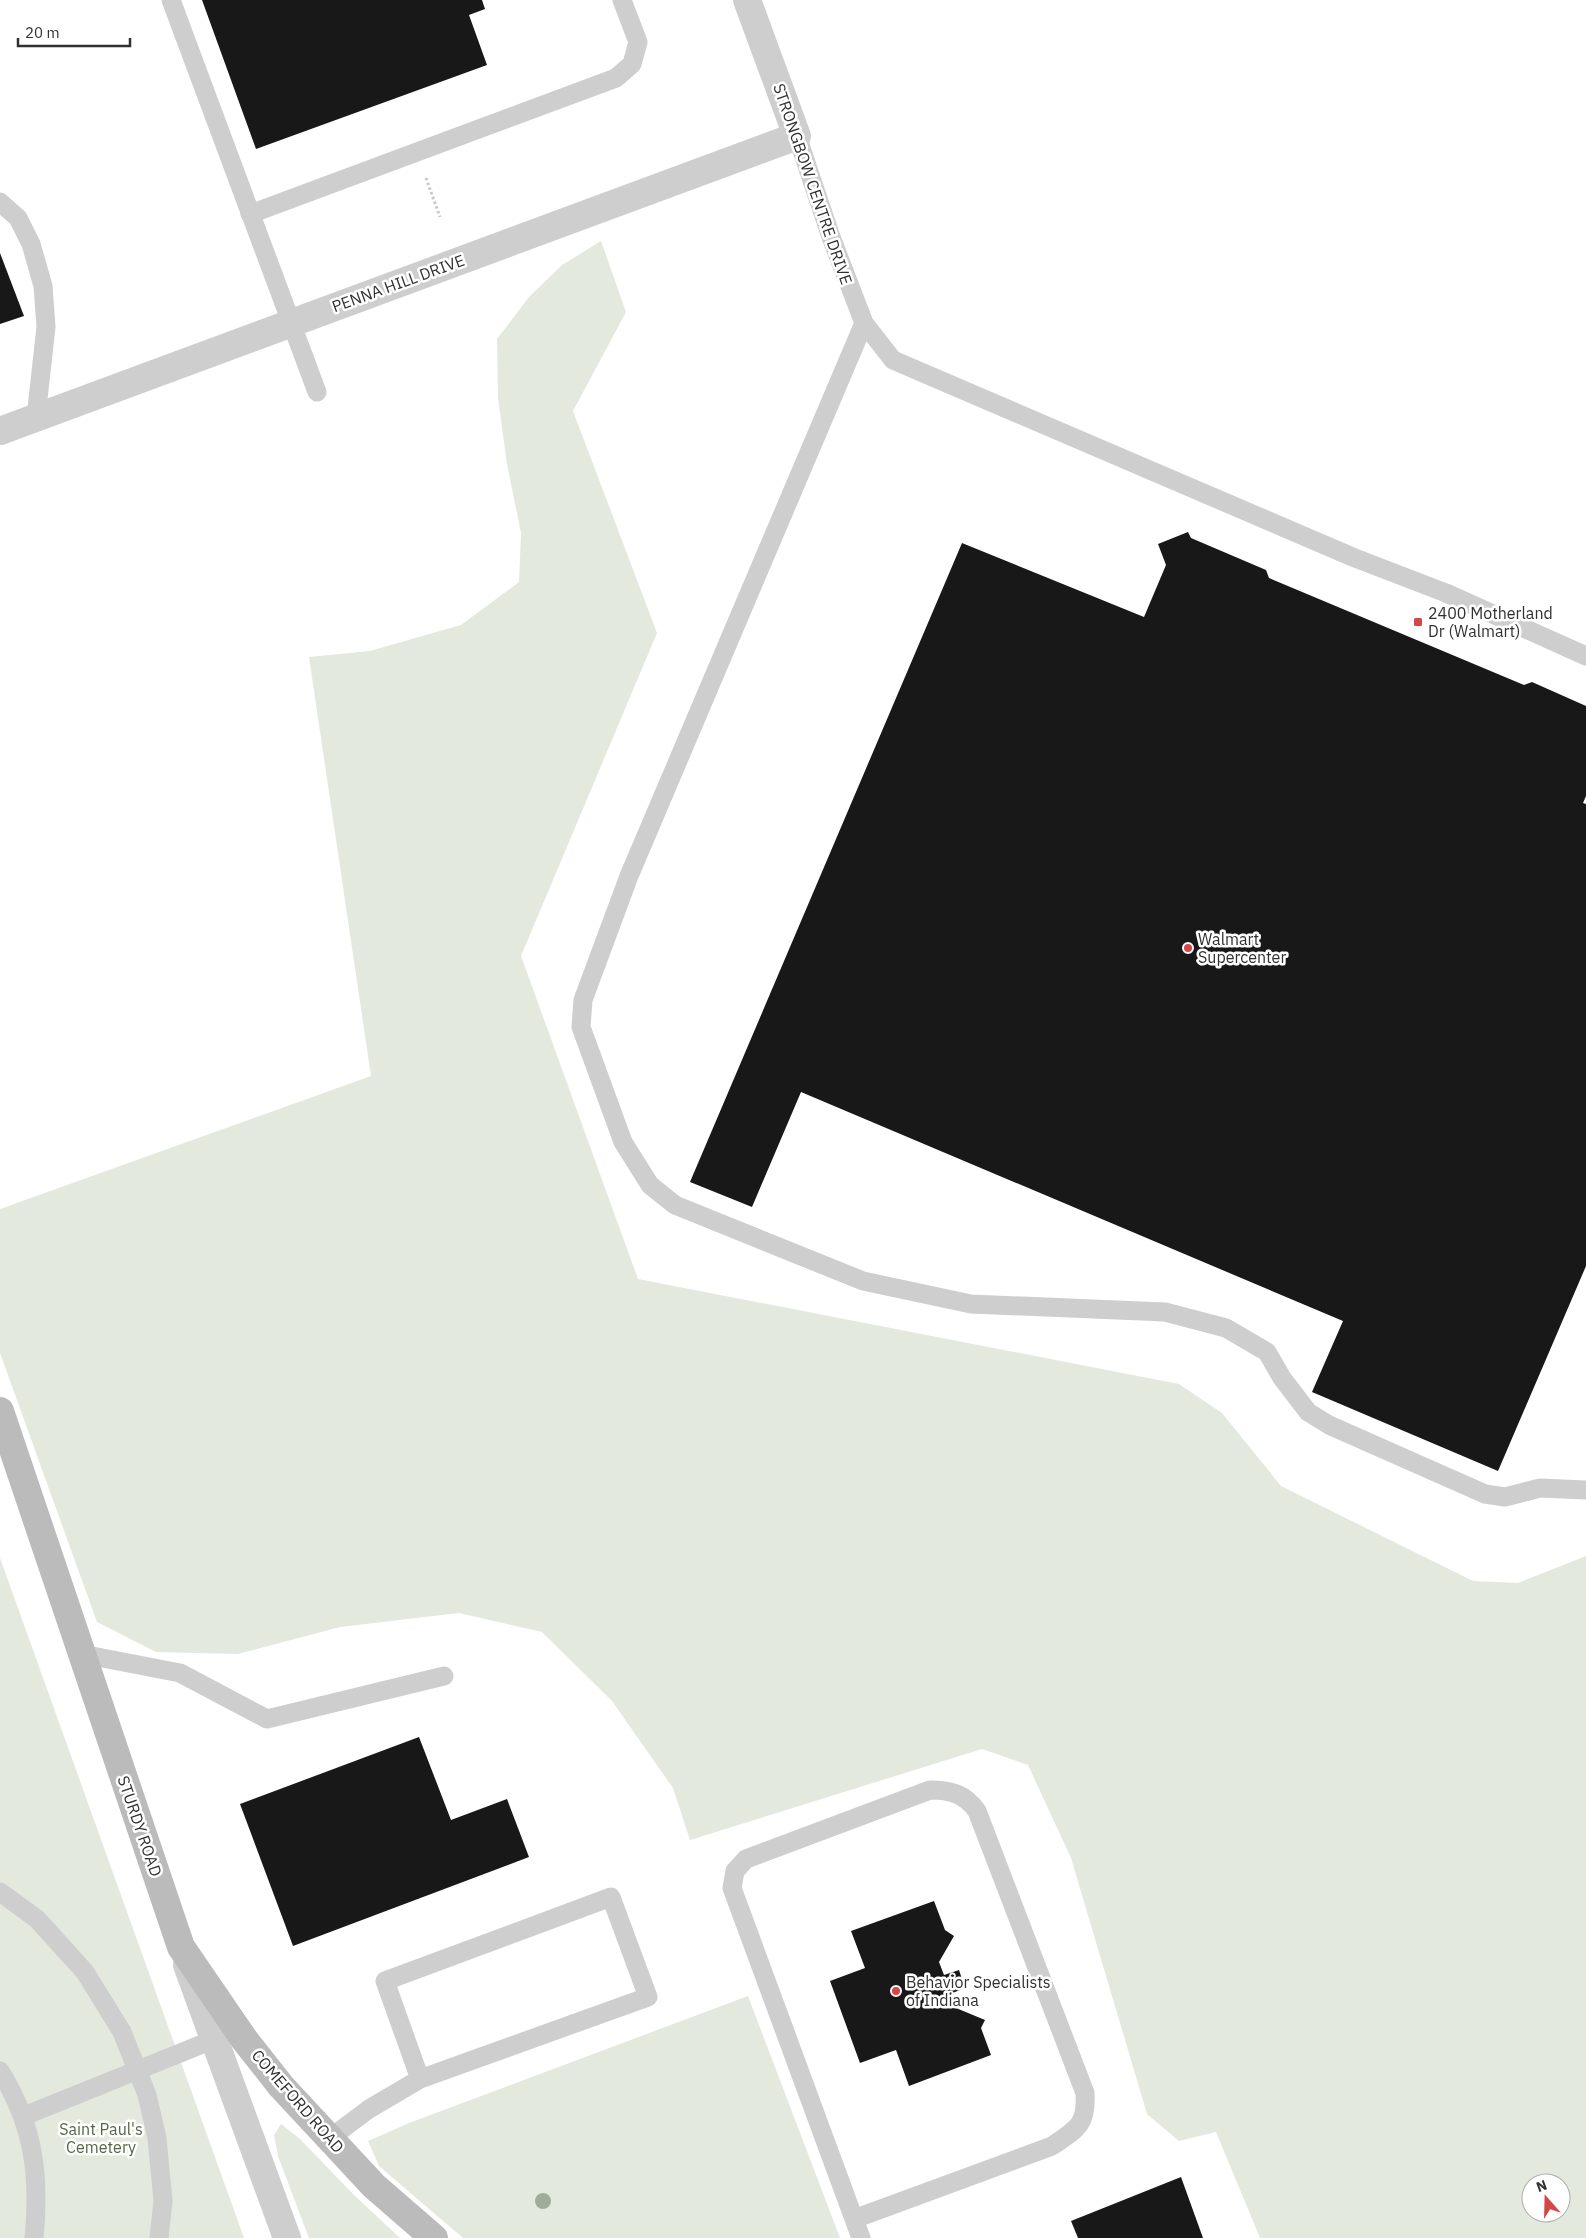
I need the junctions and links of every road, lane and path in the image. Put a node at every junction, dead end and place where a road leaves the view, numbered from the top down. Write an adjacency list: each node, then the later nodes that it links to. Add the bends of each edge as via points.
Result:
1 (171, 0): 7 (lane)
2 (622, 0): 7 (lane, via 638,42 632,64 616,78)
3 (747, 0): 4 (street, STRONGBOW CENTRE DRIVE)
4 (797, 136): 9 (street, PENNA HILL DRIVE); 10 (lane, STRONGBOW CENTRE DRIVE)
5 (423, 170): 8 (path)
6 (0, 202): 12 (lane, via 18,218 31,244 42,286 46,327)
7 (250, 214): 9 (lane)
8 (440, 217)
9 (290, 323): 11 (lane); 12 (street, PENNA HILL DRIVE)
10 (864, 323): 14 (lane, STRONGBOW CENTRE DRIVE, via 893,360 1356,558 1446,593); 16 (lane, via 629,876 583,1000 581,1028 623,1142 650,1185 675,1206 863,1281 971,1304 1165,1312 1226,1328 1267,1352 1308,1412 1329,1425 1485,1494 1505,1497 1540,1488)
11 (317, 392)
12 (36, 417): 13 (street, PENNA HILL DRIVE)
13 (0, 430)
14 (1586, 656)
15 (0, 1411): 17 (street, STURDY ROAD)
16 (1586, 1490)
17 (82, 1654): 18 (lane, via 180,1673 267,1718); 20 (street, STURDY ROAD)
18 (444, 1676)
19 (0, 1892): 22 (lane, via 37,1919 85,1972 122,2032)
20 (181, 1947): 21 (street, STURDY ROAD); 26 (street, COMEFORD ROAD, via 244,2039)
21 (215, 2039): 22 (lane); 30 (street, STURDY ROAD)
22 (138, 2069): 25 (lane); 29 (lane, via 157,2138 162,2201)
23 (0, 2071): 25 (lane)
24 (420, 2079): 24 (lane, via 648,1997 611,1897 385,1981); 26 (lane, via 369,2109)
25 (24, 2116): 28 (lane, via 34,2159 38,2201)
26 (329, 2139): 31 (street, COMEFORD ROAD, via 374,2186)
27 (854, 2219): 27 (lane, via 732,1888 735,1871 746,1859 930,1790 942,1790 964,1796 977,1812 1085,2092 1086,2111 1077,2128 1052,2146); 32 (lane)
28 (34, 2238)
29 (159, 2238)
30 (287, 2238)
31 (434, 2238)
32 (861, 2238)

